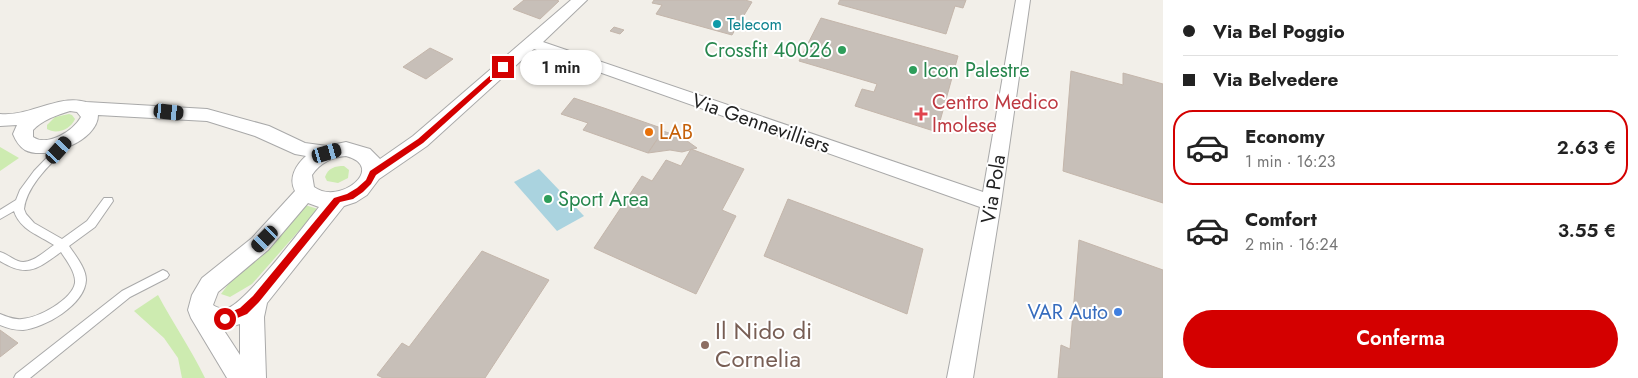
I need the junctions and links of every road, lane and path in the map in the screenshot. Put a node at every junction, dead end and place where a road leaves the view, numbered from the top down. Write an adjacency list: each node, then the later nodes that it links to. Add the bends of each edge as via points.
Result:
1 (580, 0): 3 (street)
2 (1023, 0): 21 (street, Via Pola)
3 (531, 43): 10 (street); 21 (street, Via Gennevilliers)
4 (85, 108): 5 (street); 6 (street, via 70,105); 8 (street, via 89,112 89,122)
5 (125, 111): 8 (street); 11 (street, via 207,115 262,131)
6 (42, 114): 7 (street); 9 (street, via 28,125)
7 (4, 120): 9 (street)
8 (73, 137): 9 (street, via 51,145); 14 (lane)
9 (29, 141): 14 (lane)
10 (420, 141): 13 (street, via 381,153); 16 (street)
11 (290, 144): 12 (street); 15 (street)
12 (327, 153): 13 (street, via 346,149); 15 (street)
13 (364, 153): 16 (street, via 373,165)
14 (46, 164): 20 (lane)
15 (306, 168): 17 (street, via 302,177)
16 (373, 174): 18 (street, via 360,190)
17 (306, 192): 18 (street, via 324,201); 27 (street, via 268,236 210,286 202,297)
18 (337, 200): 26 (street)
19 (108, 201): 23 (lane, via 92,224)
20 (19, 203): 22 (lane); 23 (lane, via 19,212 27,223)
21 (991, 203): 32 (street, Via Pola)
22 (0, 215)
23 (62, 246): 24 (lane, via 37,263 24,267); 28 (lane, via 80,275 72,298 59,310 25,325 10,324)
24 (0, 256)
25 (164, 275): 29 (lane, via 126,294)
26 (256, 299): 27 (street, via 243,311 225,319 211,318); 31 (street, via 252,317)
27 (200, 310): 30 (street)
28 (0, 319)
29 (20, 378)
30 (241, 378)
31 (253, 378)
32 (960, 378)

